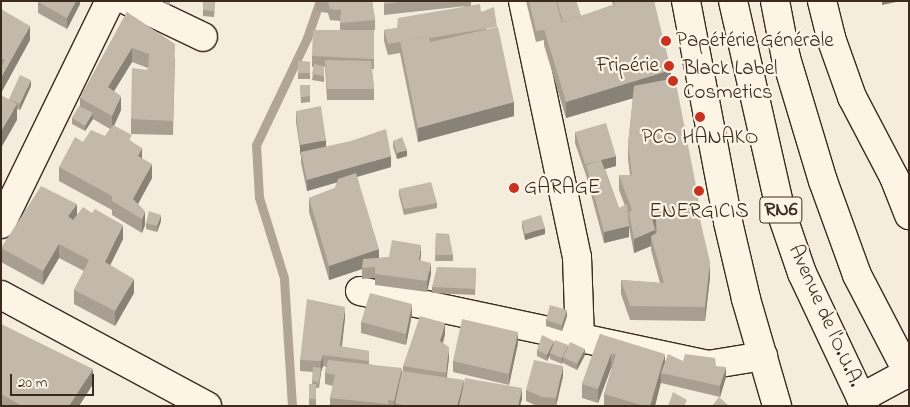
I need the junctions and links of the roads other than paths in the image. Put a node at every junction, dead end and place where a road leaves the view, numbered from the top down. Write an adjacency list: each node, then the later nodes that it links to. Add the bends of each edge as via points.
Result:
1 (110, 1): 10 (main road)
2 (128, 1): 8 (main road)
3 (523, 1): 13 (main road, via 577,257)
4 (686, 1): 14 (main road, via 728,222)
5 (733, 1): 16 (main road, Avenue de l'O.U.A. / RN6, via 781,212 802,273)
6 (774, 1): 15 (main road, Avenue de l'O.U.A. / RN6, via 786,58 823,181 857,275)
7 (822, 1): 9 (main road, via 852,97 894,178)
8 (203, 37)
9 (909, 215)
10 (1, 224)
11 (360, 291): 13 (main road)
12 (1, 295): 17 (main road)
13 (580, 338): 14 (main road, via 708,365)
14 (763, 356): 18 (main road)
15 (908, 373): 16 (main road, Avenue de l'O.U.A.)
16 (863, 402)
17 (207, 406)
18 (778, 406)

